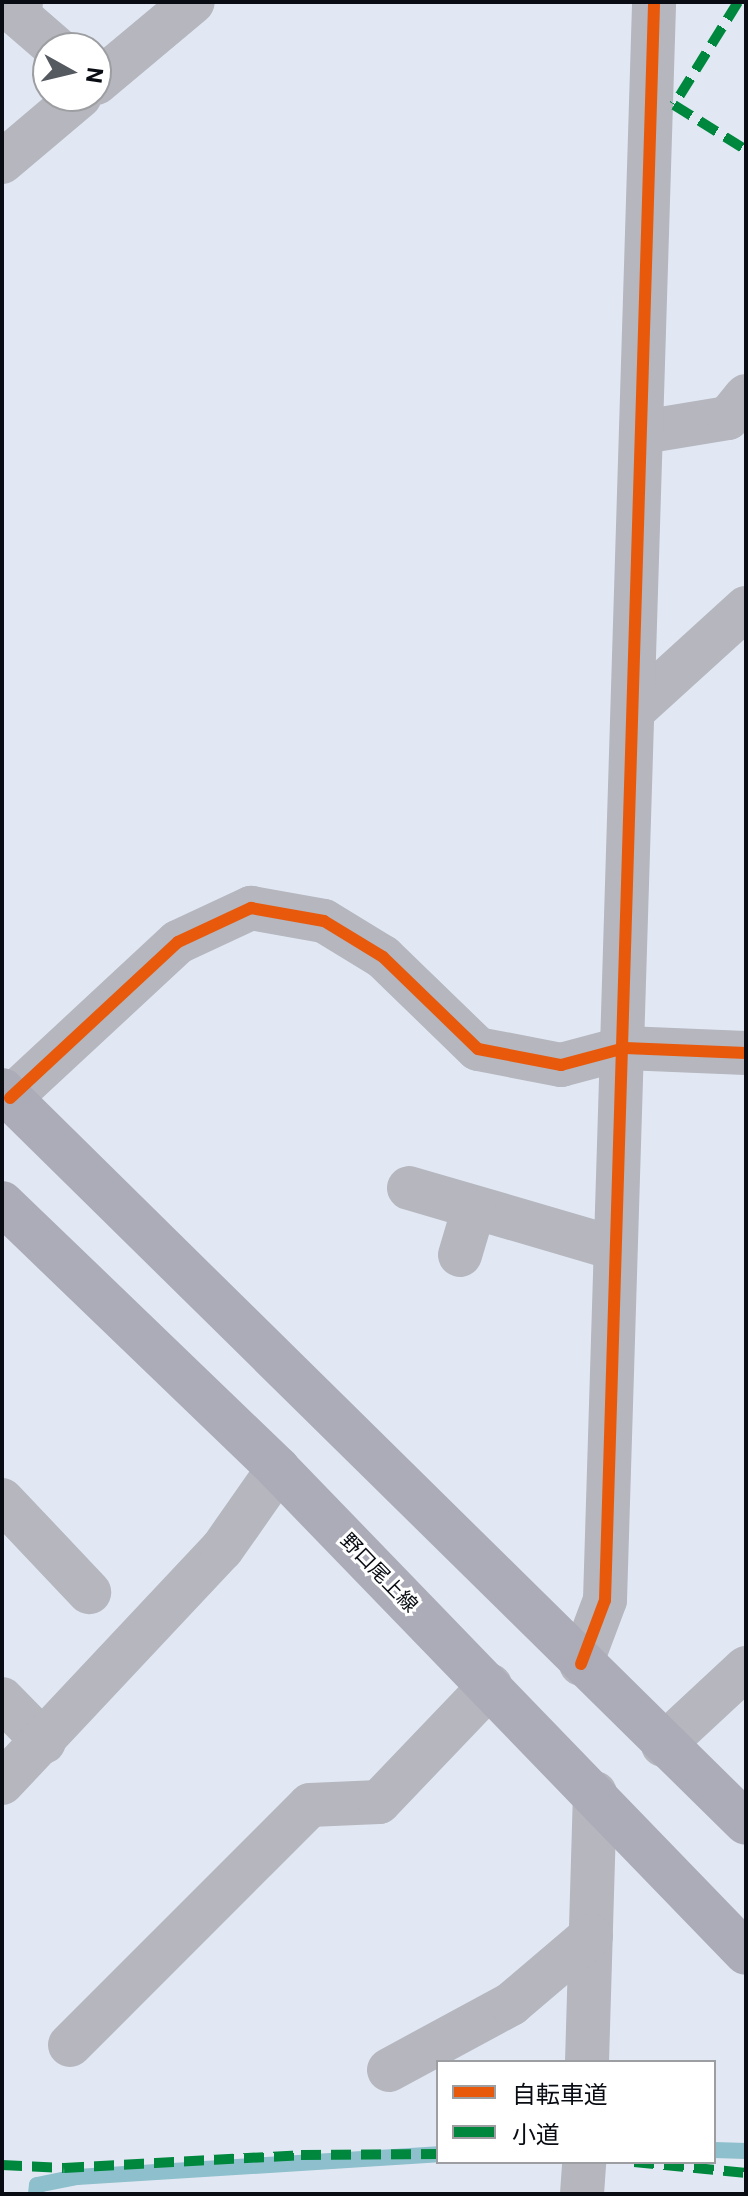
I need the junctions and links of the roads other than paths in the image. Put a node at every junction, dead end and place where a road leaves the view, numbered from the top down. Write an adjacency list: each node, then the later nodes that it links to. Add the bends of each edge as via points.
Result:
1 (21, 2): 4 (street, via 19,16)
2 (193, 2): 5 (street)
3 (654, 2): 9 (street)
4 (38, 32)
5 (112, 70)
6 (61, 112): 7 (street)
7 (2, 162)
8 (746, 396): 9 (street, via 728,418)
9 (643, 432): 11 (street)
10 (746, 608): 11 (street)
11 (635, 709): 12 (street)
12 (625, 1048): 13 (street); 14 (street, via 561,1065 478,1049 383,957 324,921 251,908 178,942); 18 (street)
13 (746, 1053)
14 (6, 1094): 23 (main road)
15 (409, 1188): 17 (street)
16 (2, 1203): 20 (main road, 野口尾上線)
17 (474, 1208): 18 (street); 19 (street)
18 (614, 1248): 23 (street, via 605,1600)
19 (460, 1255)
20 (278, 1469): 25 (main road, 野口尾上線); 27 (street, via 222,1549)
21 (2, 1500): 22 (street)
22 (89, 1592)
23 (581, 1664): 28 (main road)
24 (746, 1668): 28 (street)
25 (490, 1686): 30 (main road, 野口尾上線); 34 (street, via 379,1802 310,1805)
26 (2, 1699): 27 (street)
27 (44, 1742): 29 (street)
28 (663, 1745): 31 (main road)
29 (2, 1783)
30 (595, 1793): 32 (street); 33 (main road, 野口尾上線)
31 (746, 1823)
32 (591, 1936): 35 (street); 36 (street, via 511,2004)
33 (746, 1953)
34 (70, 2045)
35 (587, 2060)
36 (389, 2070)
37 (584, 2164): 38 (street)
38 (582, 2194)

